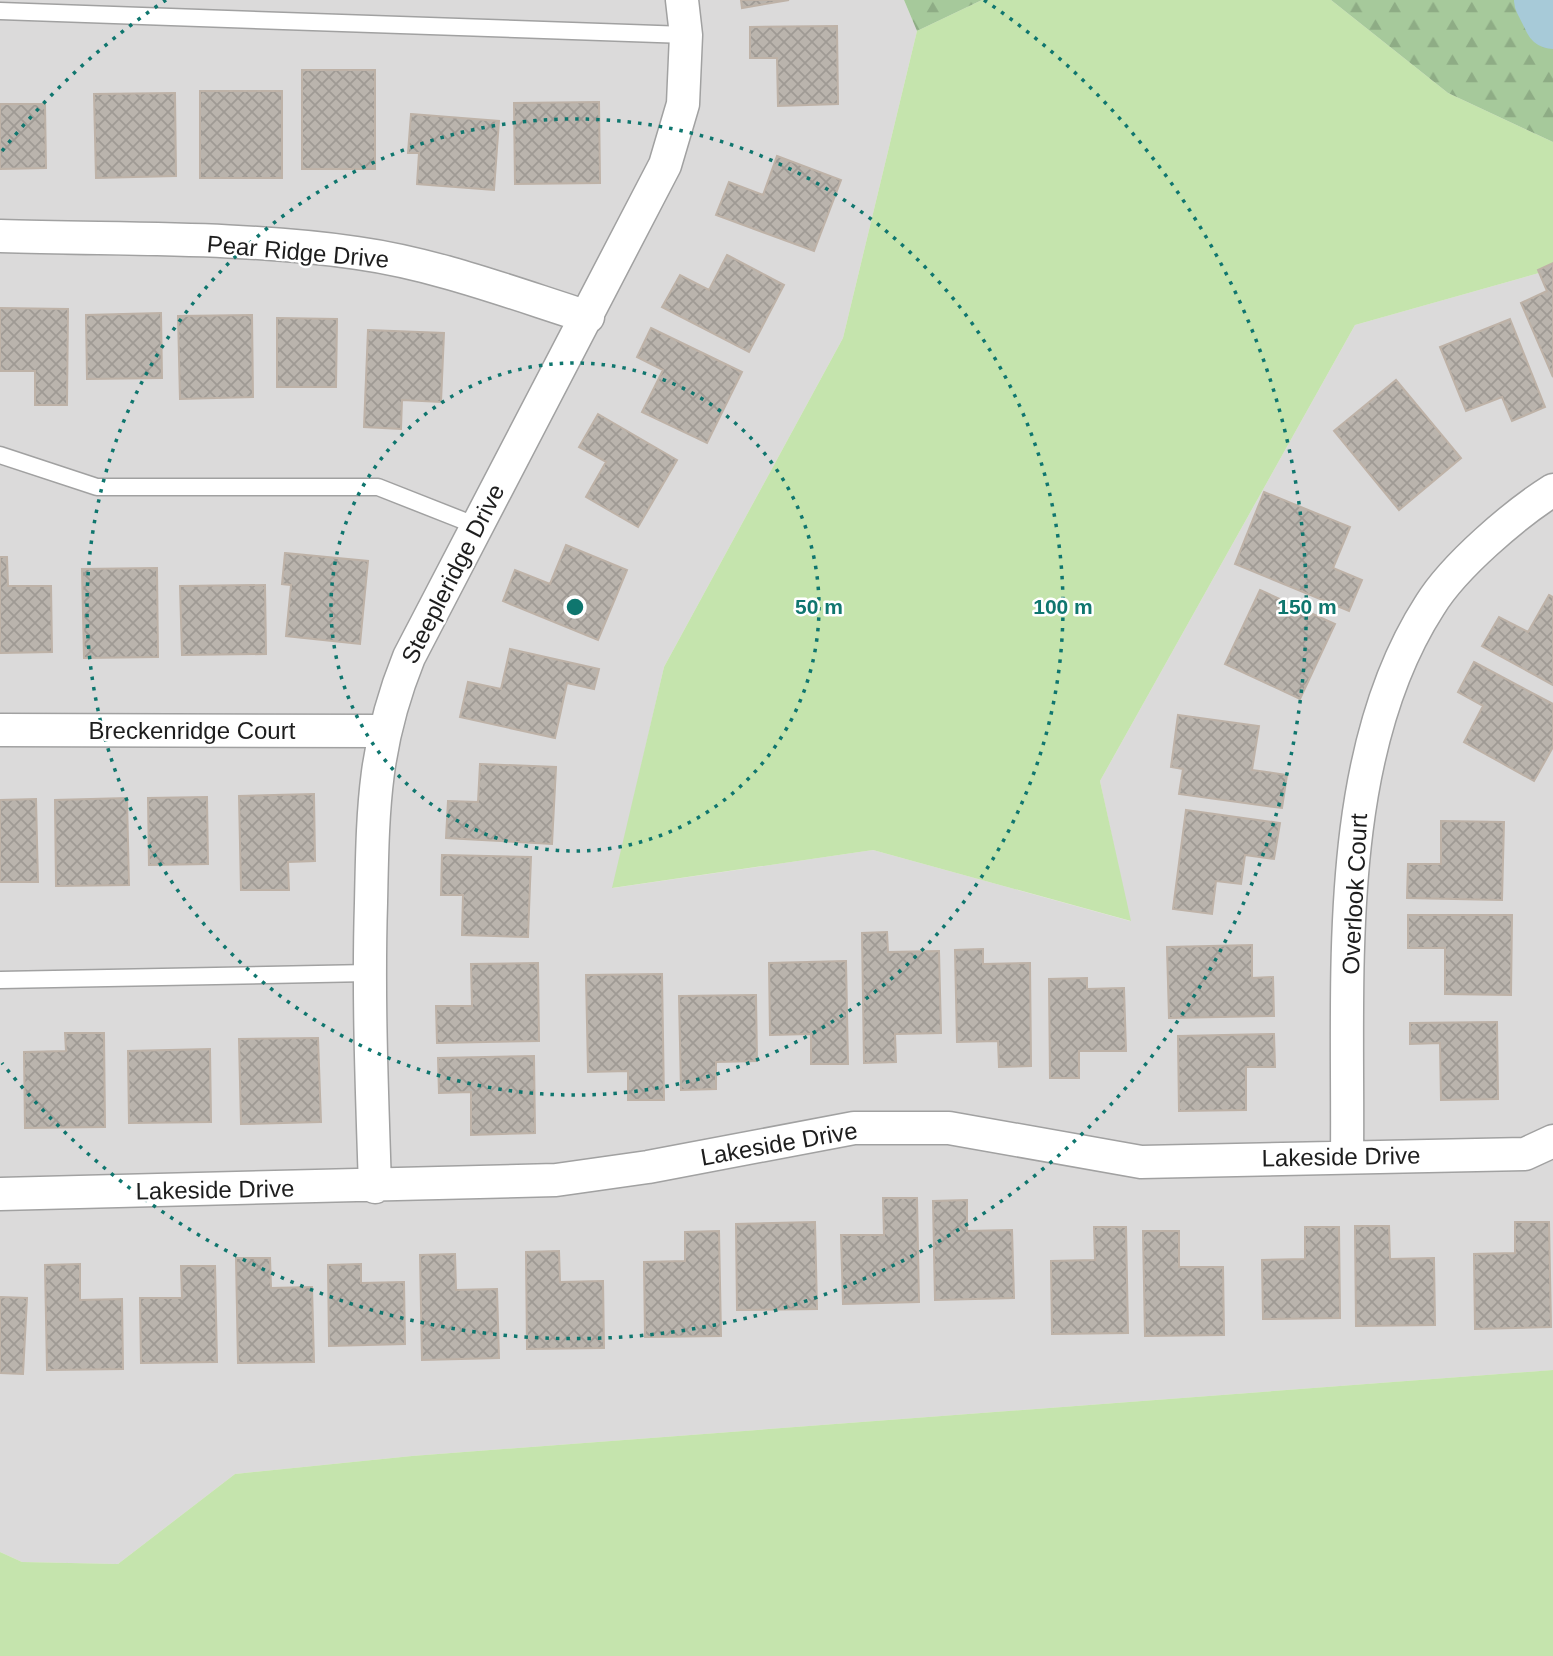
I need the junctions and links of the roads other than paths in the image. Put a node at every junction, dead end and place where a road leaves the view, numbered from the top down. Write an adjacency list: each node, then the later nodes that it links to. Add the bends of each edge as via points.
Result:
1 (682, 0): 3 (street, Steepleridge Drive)
2 (0, 11): 3 (lane)
3 (685, 35): 5 (street, Steepleridge Drive, via 683,104 664,165)
4 (0, 236): 5 (street, Pear Ridge Drive, via 276,245 357,253 428,267)
5 (588, 317): 8 (street, Steepleridge Drive)
6 (0, 454): 8 (lane, via 97,487 378,487)
7 (1553, 490): 14 (street, Overlook Court, via 1478,551 1431,602 1408,643 1385,704 1363,782 1351,871)
8 (478, 526): 10 (street, Steepleridge Drive, via 409,657)
9 (0, 730): 10 (street, Breckenridge Court)
10 (383, 732): 11 (street, Steepleridge Drive, via 374,789)
11 (369, 973): 12 (lane); 15 (street, Steepleridge Drive)
12 (0, 980)
13 (1553, 1141): 14 (street, Lakeside Drive, via 1525,1154)
14 (1347, 1157): 15 (street, Lakeside Drive, via 1141,1162 950,1128 854,1128 556,1180)
15 (375, 1186): 16 (street, Lakeside Drive)
16 (0, 1194)

